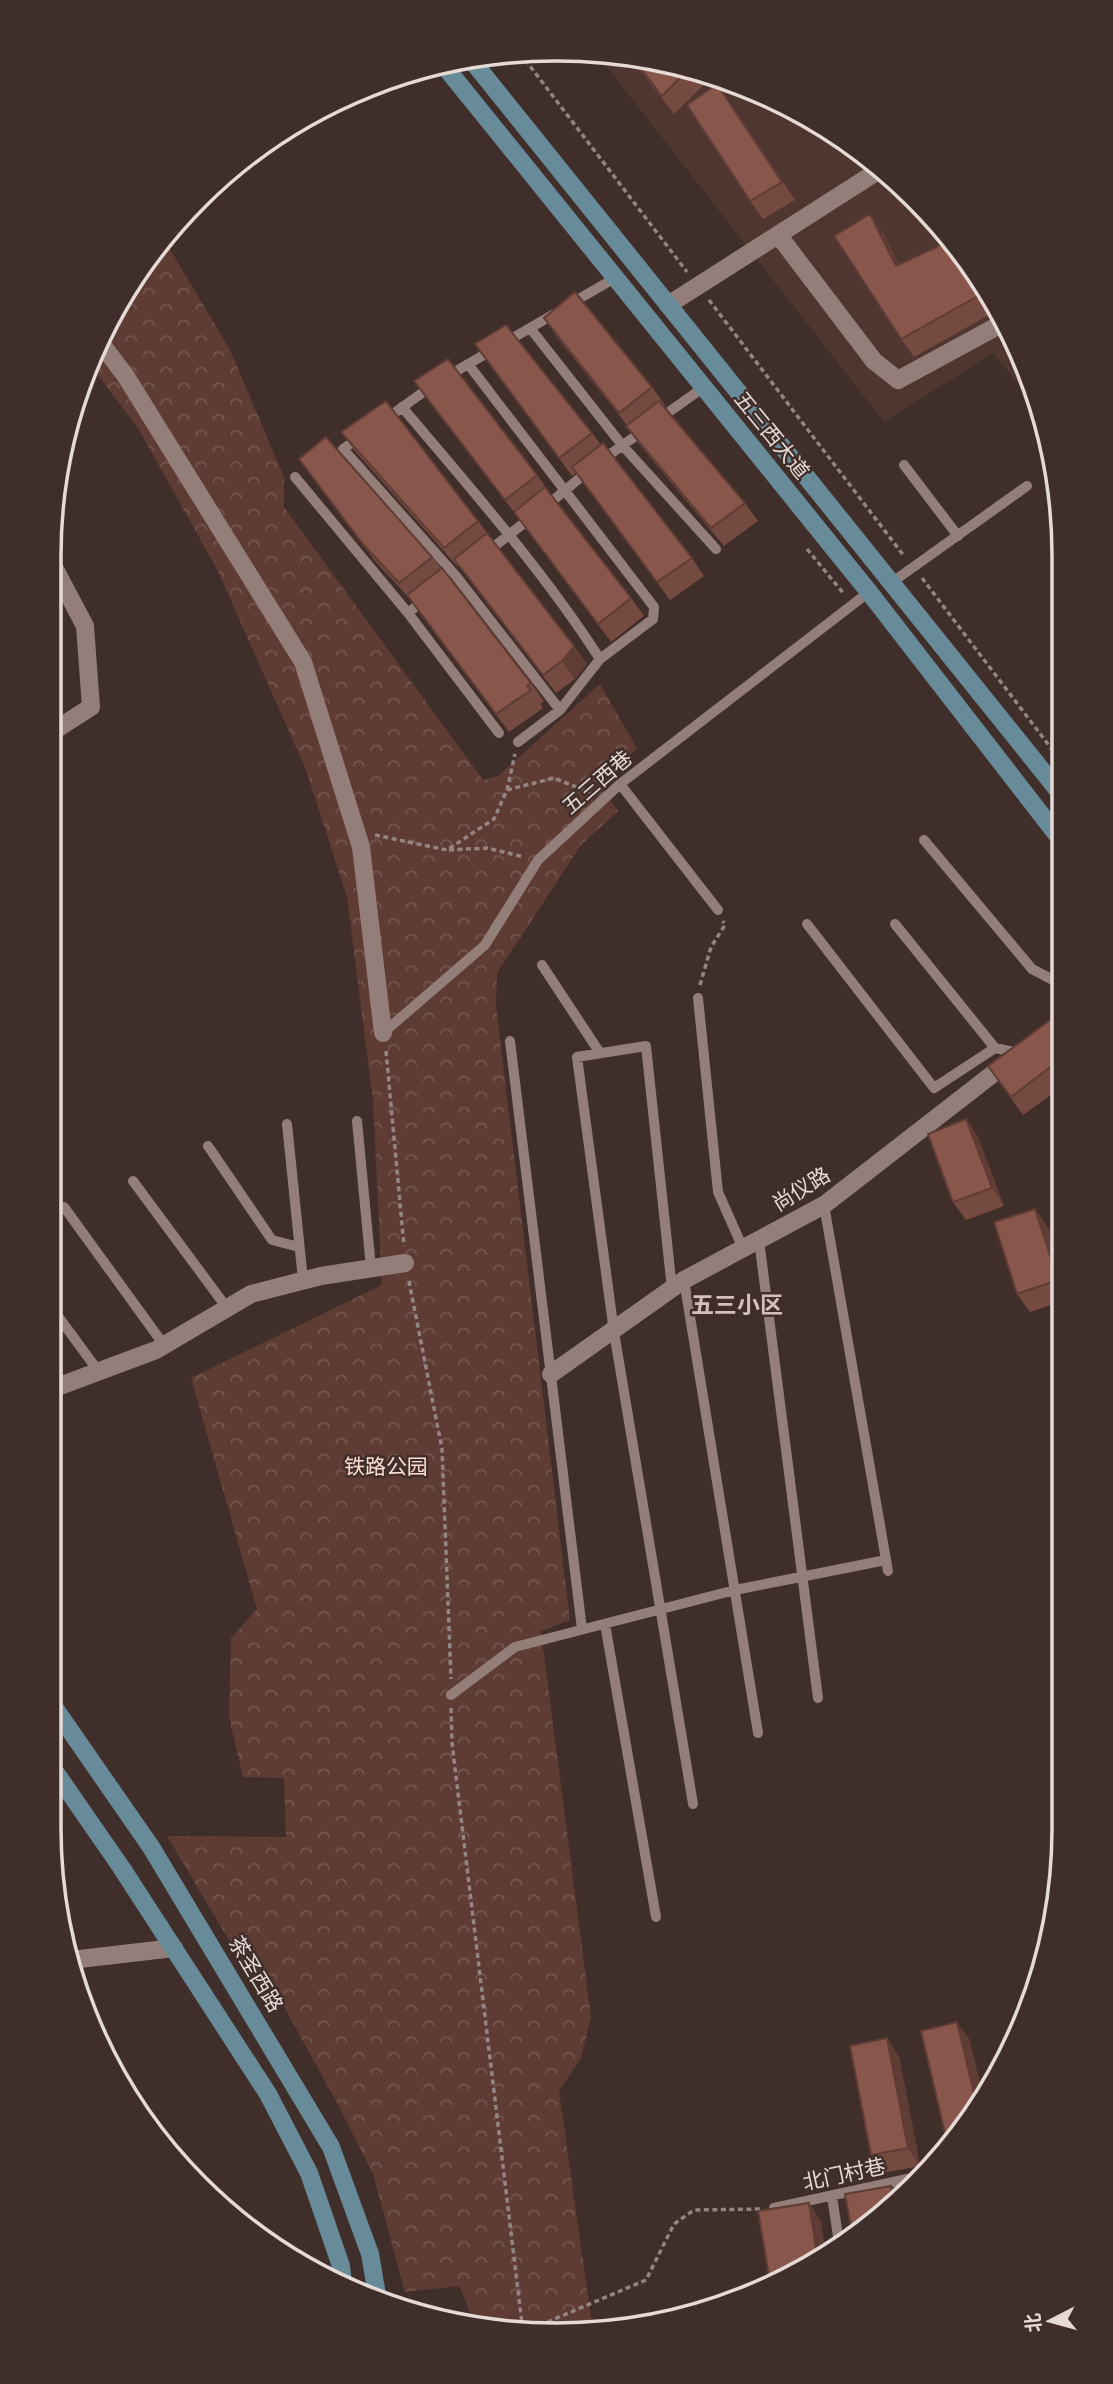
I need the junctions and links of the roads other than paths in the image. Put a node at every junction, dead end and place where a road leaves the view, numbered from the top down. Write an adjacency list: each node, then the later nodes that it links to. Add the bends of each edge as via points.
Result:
1 (478, 68): 6 (main road, 五三西大道)
2 (450, 73): 5 (main road, 五三西大道)
3 (872, 175): 4 (street)
4 (779, 236): 6 (street); 7 (street, via 874,361 898,380)
5 (615, 278): 8 (lane); 11 (main road, 五三西大道)
6 (668, 305): 26 (main road, 五三西大道)
7 (995, 327)
8 (530, 328): 10 (lane); 13 (lane)
9 (106, 350): 45 (street, via 303,662 361,847)
10 (468, 364): 12 (lane); 17 (lane)
11 (704, 387): 13 (lane); 28 (main road, 五三西大道)
12 (402, 407): 18 (lane); 23 (lane, via 343,449)
13 (622, 446): 17 (lane); 20 (lane)
14 (904, 465): 19 (lane)
15 (295, 477): 29 (lane)
16 (1027, 486): 19 (lane)
17 (565, 490): 18 (lane); 30 (lane, via 654,607 653,619)
18 (510, 535): 21 (lane); 30 (lane)
19 (958, 536): 26 (lane)
20 (716, 549)
21 (477, 560)
22 (466, 568): 23 (lane)
23 (456, 576): 25 (lane); 31 (lane)
24 (61, 581): 32 (street, via 85,626 91,707)
25 (446, 583)
26 (891, 583): 35 (main road, 五三西大道)
27 (436, 591): 29 (lane)
28 (869, 592): 36 (lane, 五三西巷); 37 (main road, 五三西大道)
29 (408, 612): 33 (lane)
30 (600, 659): 31 (lane)
31 (560, 710): 34 (lane)
32 (61, 726)
33 (499, 733)
34 (518, 742)
35 (1052, 780)
36 (620, 784): 39 (lane); 45 (lane, 五三西巷, via 538,860 485,945)
37 (1052, 828)
38 (924, 840): 43 (lane, via 1032,969)
39 (718, 910)
40 (807, 924): 47 (lane, via 934,1088)
41 (895, 924): 47 (lane)
42 (542, 965): 49 (lane)
43 (1052, 979)
44 (698, 998): 56 (lane, via 718,1192)
45 (383, 1033)
46 (510, 1041): 67 (lane)
47 (995, 1048): 48 (lane)
48 (1026, 1049): 54 (street, 尚仪路)
49 (600, 1053): 61 (lane, via 646,1046); 64 (lane, via 577,1057)
50 (357, 1121): 59 (lane)
51 (287, 1124): 57 (lane)
52 (208, 1146): 57 (lane, via 272,1240)
53 (133, 1181): 62 (lane)
54 (824, 1205): 56 (street, 尚仪路); 69 (lane)
55 (64, 1207): 65 (lane)
56 (750, 1243): 61 (street, 尚仪路); 71 (lane)
57 (299, 1247): 60 (lane)
58 (405, 1263): 59 (street)
59 (371, 1268): 60 (street)
60 (303, 1280): 62 (street, via 251,1294)
61 (678, 1284): 64 (street, 尚仪路); 72 (lane)
62 (227, 1308): 65 (street)
63 (61, 1320): 66 (lane)
64 (614, 1332): 67 (street, 尚仪路); 73 (lane)
65 (164, 1345): 66 (street)
66 (99, 1371): 68 (street)
67 (551, 1374): 75 (lane)
68 (61, 1385)
69 (886, 1560): 70 (lane); 71 (lane)
70 (887, 1571)
71 (800, 1576): 72 (lane); 77 (lane)
72 (735, 1590): 73 (lane); 79 (lane)
73 (660, 1610): 74 (lane); 81 (lane)
74 (605, 1624): 75 (lane); 82 (lane)
75 (582, 1629): 76 (lane, via 515,1647)
76 (451, 1695)
77 (818, 1699)
78 (61, 1717): 90 (main road, 茶圣西路, via 152,1847 331,2147 370,2254)
79 (758, 1733)
80 (61, 1781): 83 (main road)
81 (693, 1804)
82 (656, 1917)
83 (174, 1948): 84 (street); 89 (main road, via 268,2094 309,2173)
84 (79, 1959)
85 (900, 2184): 86 (lane, 北门村巷)
86 (832, 2196): 87 (lane, 北门村巷); 88 (lane)
87 (775, 2208)
88 (838, 2235)
89 (342, 2274)
90 (376, 2288)

